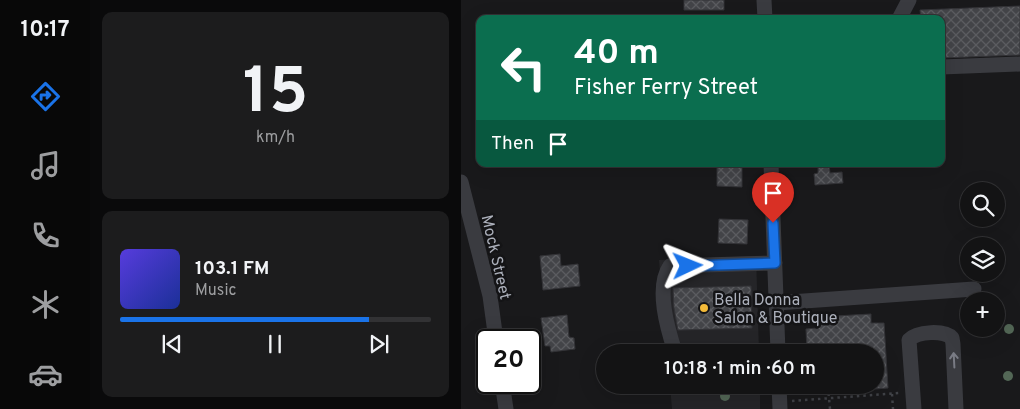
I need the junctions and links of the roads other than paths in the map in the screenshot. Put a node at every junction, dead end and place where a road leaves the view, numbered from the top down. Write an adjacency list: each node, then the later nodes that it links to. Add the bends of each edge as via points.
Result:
1 (764, 0): 3 (street)
2 (909, 0): 4 (street)
3 (765, 15)
4 (901, 15)
5 (1020, 64): 6 (street)
6 (945, 67)
7 (771, 167): 9 (street)
8 (461, 182): 12 (street, Mock Street, via 490,296)
9 (775, 263): 11 (street); 13 (street, via 670,266 665,278 665,306)
10 (975, 289): 11 (street)
11 (777, 303): 14 (street)
12 (494, 329)
13 (673, 344)
14 (778, 344)
15 (504, 394): 16 (street)
16 (506, 409)
17 (914, 409): 18 (street, one-way to 17, via 953,344 945,332 917,334 909,340)
18 (956, 409)

